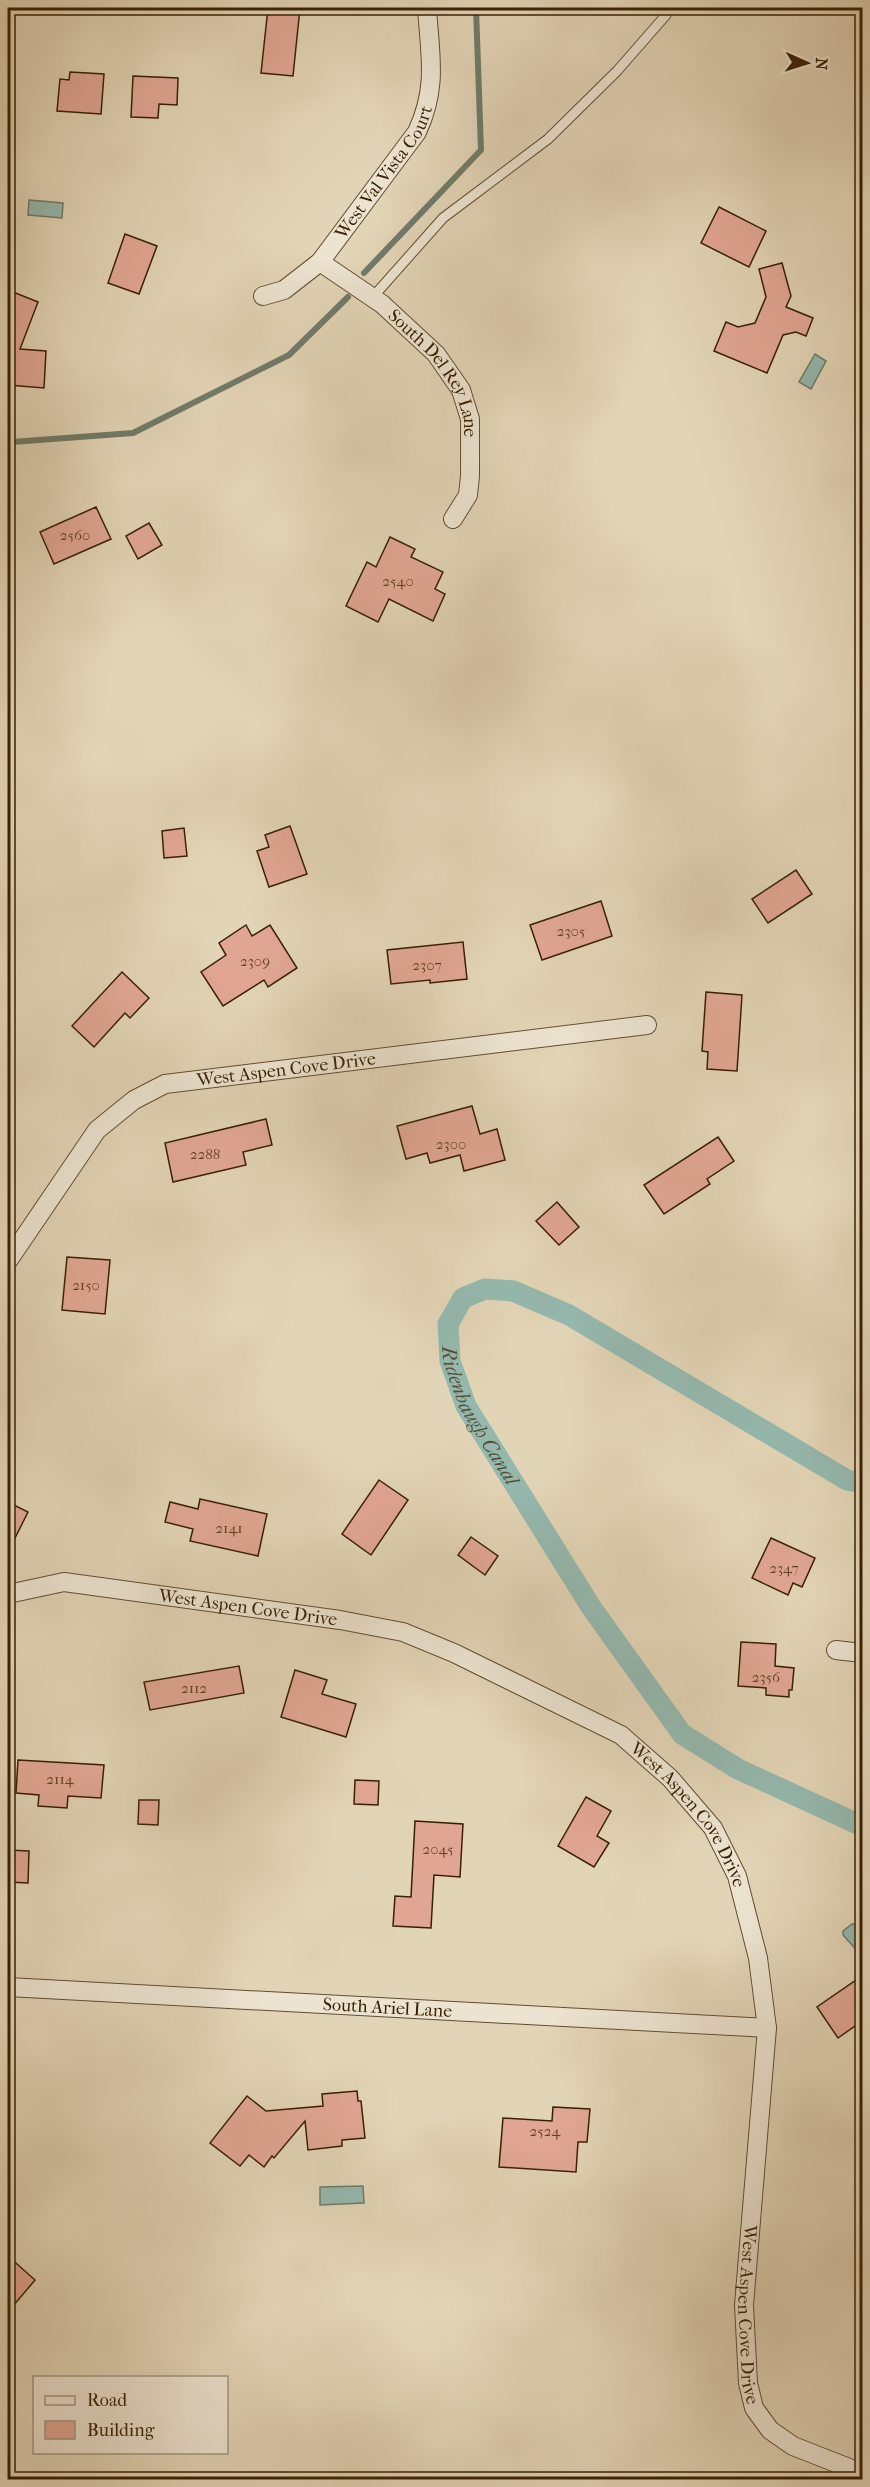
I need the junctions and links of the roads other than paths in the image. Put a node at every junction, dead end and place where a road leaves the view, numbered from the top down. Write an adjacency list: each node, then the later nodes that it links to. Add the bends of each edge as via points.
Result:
1 (428, 8): 3 (street, West Val Vista Court, via 432,85 427,111 417,132)
2 (667, 8): 5 (lane, via 666,15 617,71 548,139 443,218)
3 (320, 262): 4 (street, West Val Vista Court, via 284,290); 5 (street, South Del Rey Lane)
4 (263, 296)
5 (372, 298): 6 (street, South Del Rey Lane, via 436,354 461,390 470,418 470,476 468,495)
6 (453, 519)
7 (647, 1024): 8 (street, West Aspen Cove Drive, via 165,1084 134,1101 98,1130)
8 (8, 1261)
9 (8, 1594): 13 (street, West Aspen Cove Drive, via 64,1582 403,1632 454,1653 621,1736 670,1778 713,1828 737,1876 758,1958)
10 (836, 1650): 11 (street)
11 (862, 1653)
12 (8, 1987): 13 (street, South Ariel Lane)
13 (767, 2028): 14 (street, West Aspen Cove Drive, via 744,2305 748,2383 754,2408 770,2430 794,2446)
14 (862, 2476)

